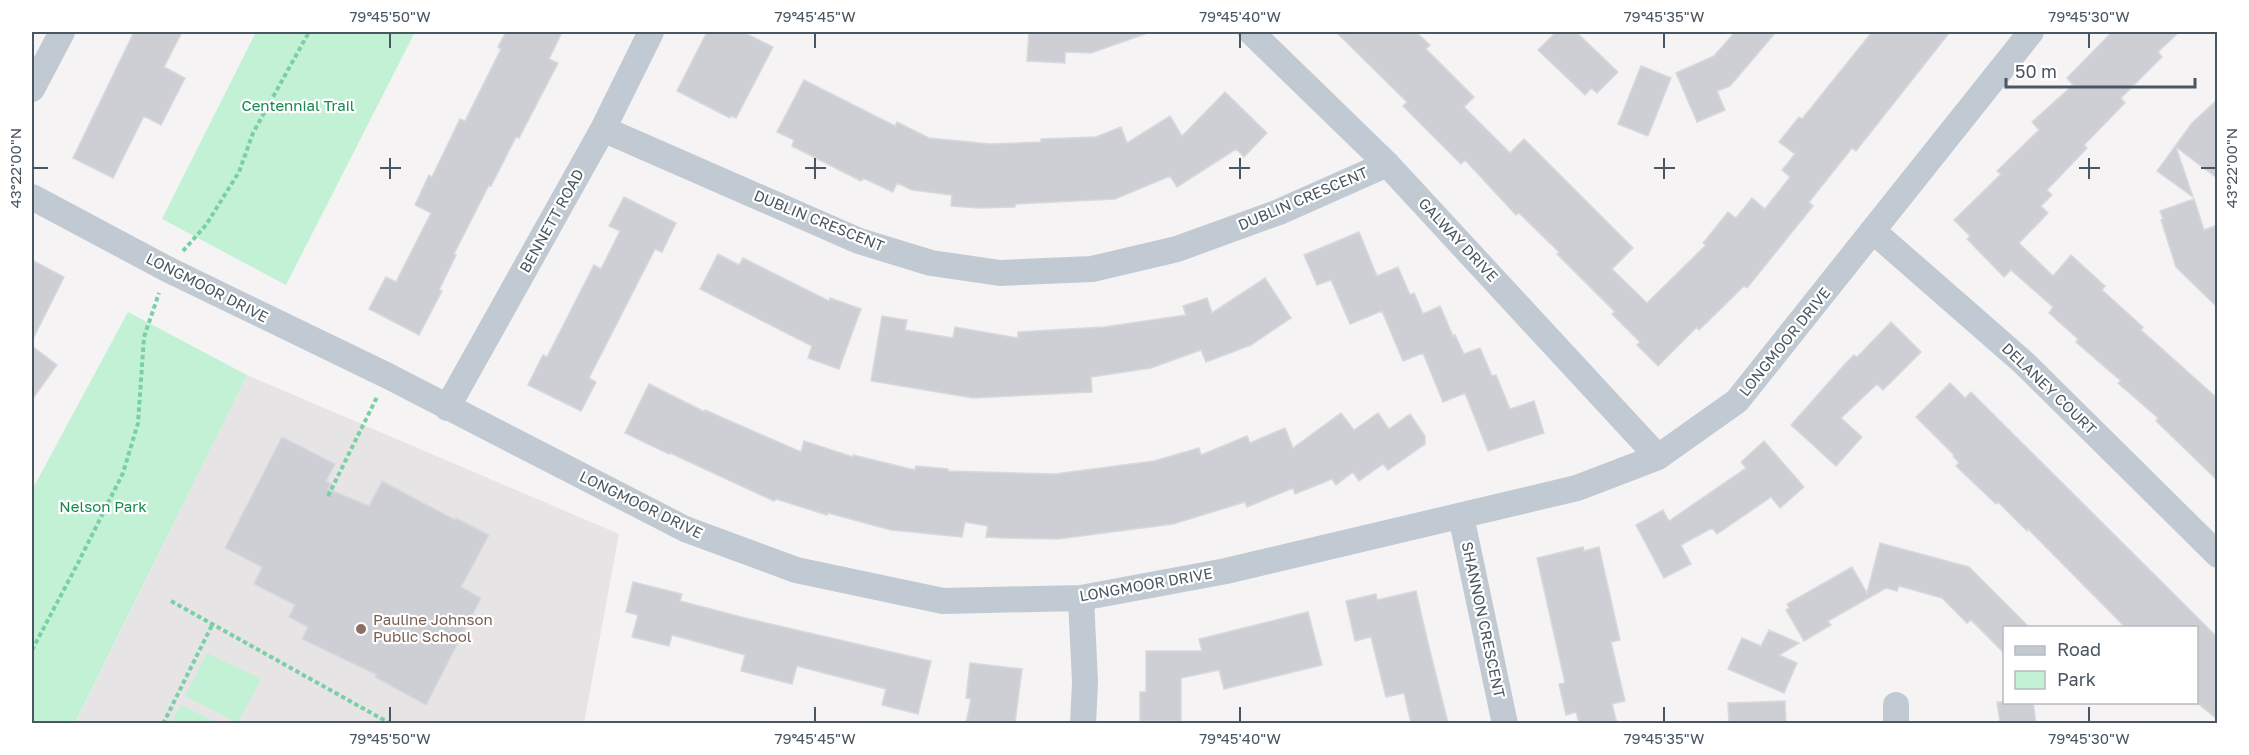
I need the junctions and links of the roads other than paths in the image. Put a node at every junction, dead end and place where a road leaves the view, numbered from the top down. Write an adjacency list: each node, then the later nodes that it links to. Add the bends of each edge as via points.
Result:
1 (62, 32): 5 (street)
2 (651, 32): 6 (street, BENNETT ROAD)
3 (1251, 32): 7 (street, GALWAY DRIVE)
4 (2031, 32): 9 (street, LONGMOOR DRIVE)
5 (32, 89)
6 (603, 129): 7 (street, DUBLIN CRESCENT, via 860,241 931,263 1000,273 1092,269 1178,249 1279,212); 10 (street, BENNETT ROAD)
7 (1387, 164): 11 (street, GALWAY DRIVE)
8 (32, 197): 10 (street, LONGMOOR DRIVE)
9 (1873, 231): 11 (street, LONGMOOR DRIVE, via 1737,401); 13 (street, DELANEY COURT, via 2024,363)
10 (447, 408): 14 (street, LONGMOOR DRIVE, via 685,529 796,570 943,601)
11 (1658, 457): 12 (street, LONGMOOR DRIVE, via 1577,488)
12 (1461, 516): 14 (street, LONGMOOR DRIVE, via 1226,571); 16 (street, SHANNON CRESCENT)
13 (2217, 555)
14 (1081, 598): 15 (street)
15 (1083, 723)
16 (1505, 723)

